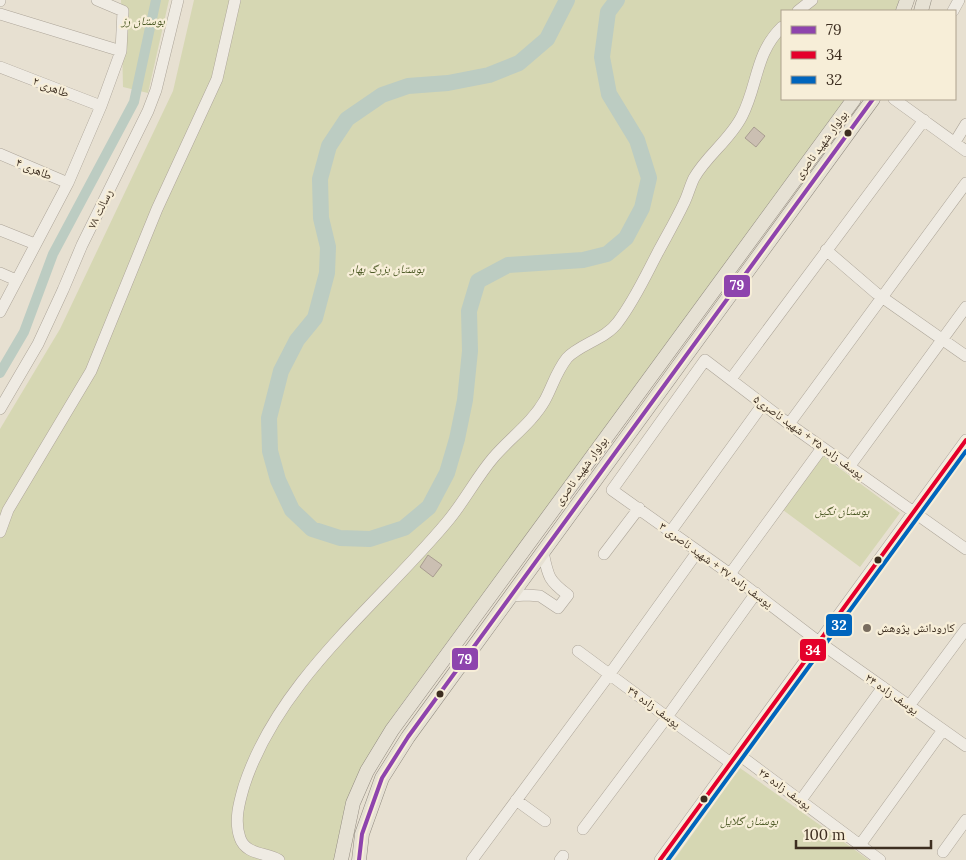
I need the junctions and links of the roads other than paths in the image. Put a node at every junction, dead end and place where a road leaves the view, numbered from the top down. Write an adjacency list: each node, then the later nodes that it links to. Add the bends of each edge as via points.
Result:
1 (97, 0): 8 (street, via 123,12)
2 (178, 0): 33 (street, رسالت ۷۸, via 148,112 82,245 42,336)
3 (235, 0): 44 (street, via 217,79 157,209 91,371 8,510)
4 (812, 0): 5 (street)
5 (799, 10)
6 (0, 14): 8 (street)
7 (781, 28): 69 (street, via 773,36 757,68 749,102 736,128 694,179 649,271 616,325 570,356 556,375 545,400 524,428 490,461 449,520 293,693 260,747 236,817 240,838 246,848)
8 (121, 51): 13 (street)
9 (0, 67): 13 (street, طاهری ۲)
10 (853, 100): 37 (main road, بولوار شهید ناصری)
11 (872, 100): 38 (main road, بولوار شهید ناصری)
12 (901, 101): 14 (street)
13 (101, 106): 19 (street)
14 (924, 120): 16 (street); 23 (street)
15 (966, 124): 16 (street)
16 (955, 142): 17 (street)
17 (966, 151)
18 (0, 154): 19 (street, طاهری ۴)
19 (68, 183): 22 (street)
20 (966, 183): 26 (street)
21 (0, 230): 22 (street)
22 (35, 244): 25 (street)
23 (826, 250): 26 (street); 31 (street)
24 (0, 273): 25 (street)
25 (16, 280): 28 (street)
26 (882, 297): 29 (street); 34 (street)
27 (966, 307): 29 (street)
28 (0, 312)
29 (945, 340): 30 (street); 39 (street)
30 (966, 356)
31 (730, 379): 32 (street, یوسف زاده ۳۵ + شهید ناصری۵); 40 (street, یوسف زاده ۳۵ + شهید ناصری۵, via 705,360)
32 (763, 404): 34 (street, یوسف زاده ۳۵ + شهید ناصری۵); 43 (street)
33 (0, 409)
34 (789, 424): 36 (street, یوسف زاده ۳۵ + شهید ناصری۵)
35 (966, 440): 42 (street)
36 (822, 448): 39 (street, یوسف زاده ۳۵ + شهید ناصری۵); 49 (street)
37 (595, 453): 38 (main road); 70 (main road, بولوار شهید ناصری, via 392,730 367,771 354,803)
38 (609, 463): 47 (main road, بولوار شهید ناصری)
39 (849, 467): 42 (street, یوسف زاده ۳۵ + شهید ناصری۵)
40 (612, 490): 41 (street, یوسف زاده ۳۷ + شهید ناصری ۳)
41 (638, 508): 43 (street, یوسف زاده ۳۷ + شهید ناصری ۳); 48 (street)
42 (914, 511): 45 (street, یوسف زاده ۳۵ + شهید ناصری۵); 53 (street)
43 (671, 531): 46 (street, یوسف زاده ۳۷ + شهید ناصری ۳)
44 (0, 532)
45 (966, 549)
46 (698, 551): 49 (street, یوسف زاده ۳۷ + شهید ناصری ۳); 55 (street)
47 (543, 552): 51 (main road, بولوار شهید ناصری); 51 (street, via 552,583 568,595 558,608 540,596)
48 (604, 554)
49 (730, 574): 50 (street, یوسف زاده ۳۷ + شهید ناصری ۳)
50 (756, 593): 53 (street, یوسف زاده ۳۷ + شهید ناصری ۳); 58 (street)
51 (511, 596): 71 (main road, بولوار شهید ناصری, via 382,778 362,834)
52 (966, 629): 57 (street)
53 (819, 642): 56 (street, یوسف زاده ۲۴); 61 (street)
54 (578, 651): 55 (street, یوسف زاده ۳۹)
55 (609, 674): 58 (street, یوسف زاده ۳۹); 62 (street)
56 (883, 688): 57 (street, یوسف زاده ۲۴); 63 (street)
57 (909, 706): 59 (street, یوسف زاده ۲۴)
58 (667, 717): 61 (street, یوسف زاده ۳۹); 66 (street)
59 (943, 730): 60 (street, یوسف زاده ۲۴); 67 (street)
60 (966, 746)
61 (734, 758): 63 (street, یوسف زاده ۲۶); 73 (street)
62 (516, 800): 65 (street); 72 (street)
63 (801, 800): 67 (street, یوسف زاده ۲۶)
64 (966, 820): 68 (street)
65 (545, 821)
66 (583, 829)
67 (860, 845): 74 (street, یوسف زاده ۲۶)
68 (943, 852)
69 (279, 860)
70 (341, 860)
71 (359, 860)
72 (472, 860)
73 (660, 860)
74 (880, 860)

